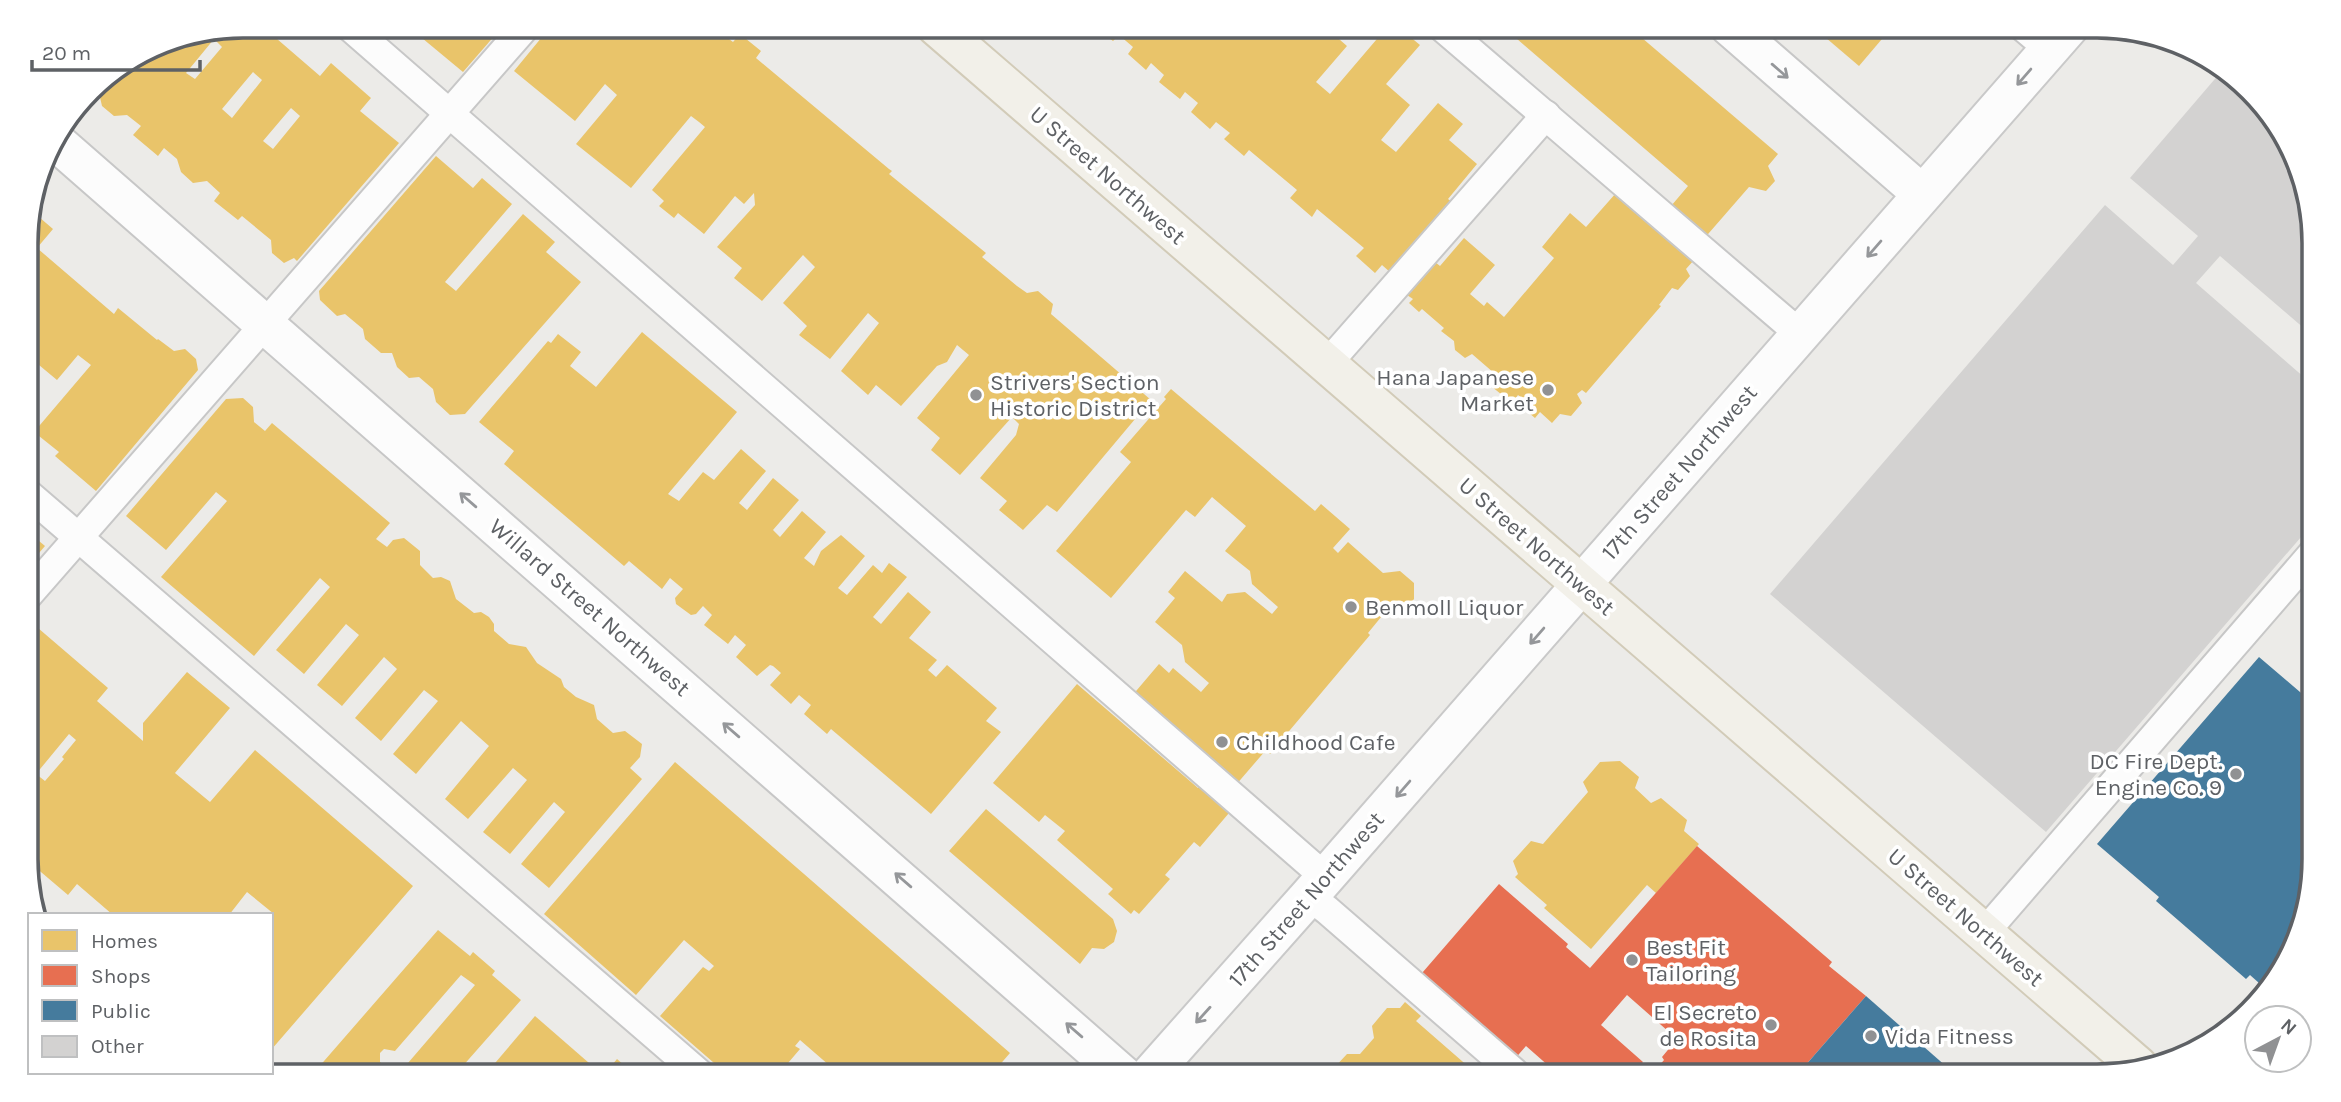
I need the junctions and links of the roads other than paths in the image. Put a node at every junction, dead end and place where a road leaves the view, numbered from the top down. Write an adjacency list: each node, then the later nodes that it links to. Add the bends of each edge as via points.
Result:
1 (1456, 38): 8 (lane)
2 (1743, 38): 10 (street, one-way to 10)
3 (2044, 38): 10 (street, 17th Street Northwest, one-way to 10)
4 (364, 39): 7 (lane)
5 (515, 39): 7 (lane)
6 (951, 39): 13 (main road, U Street Northwest)
7 (451, 114): 11 (lane); 19 (lane)
8 (1546, 115): 12 (lane); 13 (lane)
9 (63, 148): 11 (street, Willard Street Northwest)
10 (1922, 194): 12 (street, 17th Street Northwest, one-way to 12)
11 (266, 324): 15 (lane); 24 (street, Willard Street Northwest, one-way to 11)
12 (1800, 334): 18 (street, 17th Street Northwest)
13 (1326, 364): 18 (main road, U Street Northwest)
14 (39, 503): 15 (lane)
15 (78, 537): 17 (lane); 23 (lane)
16 (2302, 566): 20 (lane)
17 (38, 582)
18 (1582, 584): 19 (street, 17th Street Northwest, one-way to 19); 20 (main road, U Street Northwest)
19 (1317, 887): 22 (lane, via 1336,917); 25 (street, 17th Street Northwest, one-way to 25)
20 (1984, 933): 21 (main road, U Street Northwest)
21 (2132, 1061)
22 (1504, 1063)
23 (688, 1064)
24 (1111, 1064)
25 (1160, 1064)

